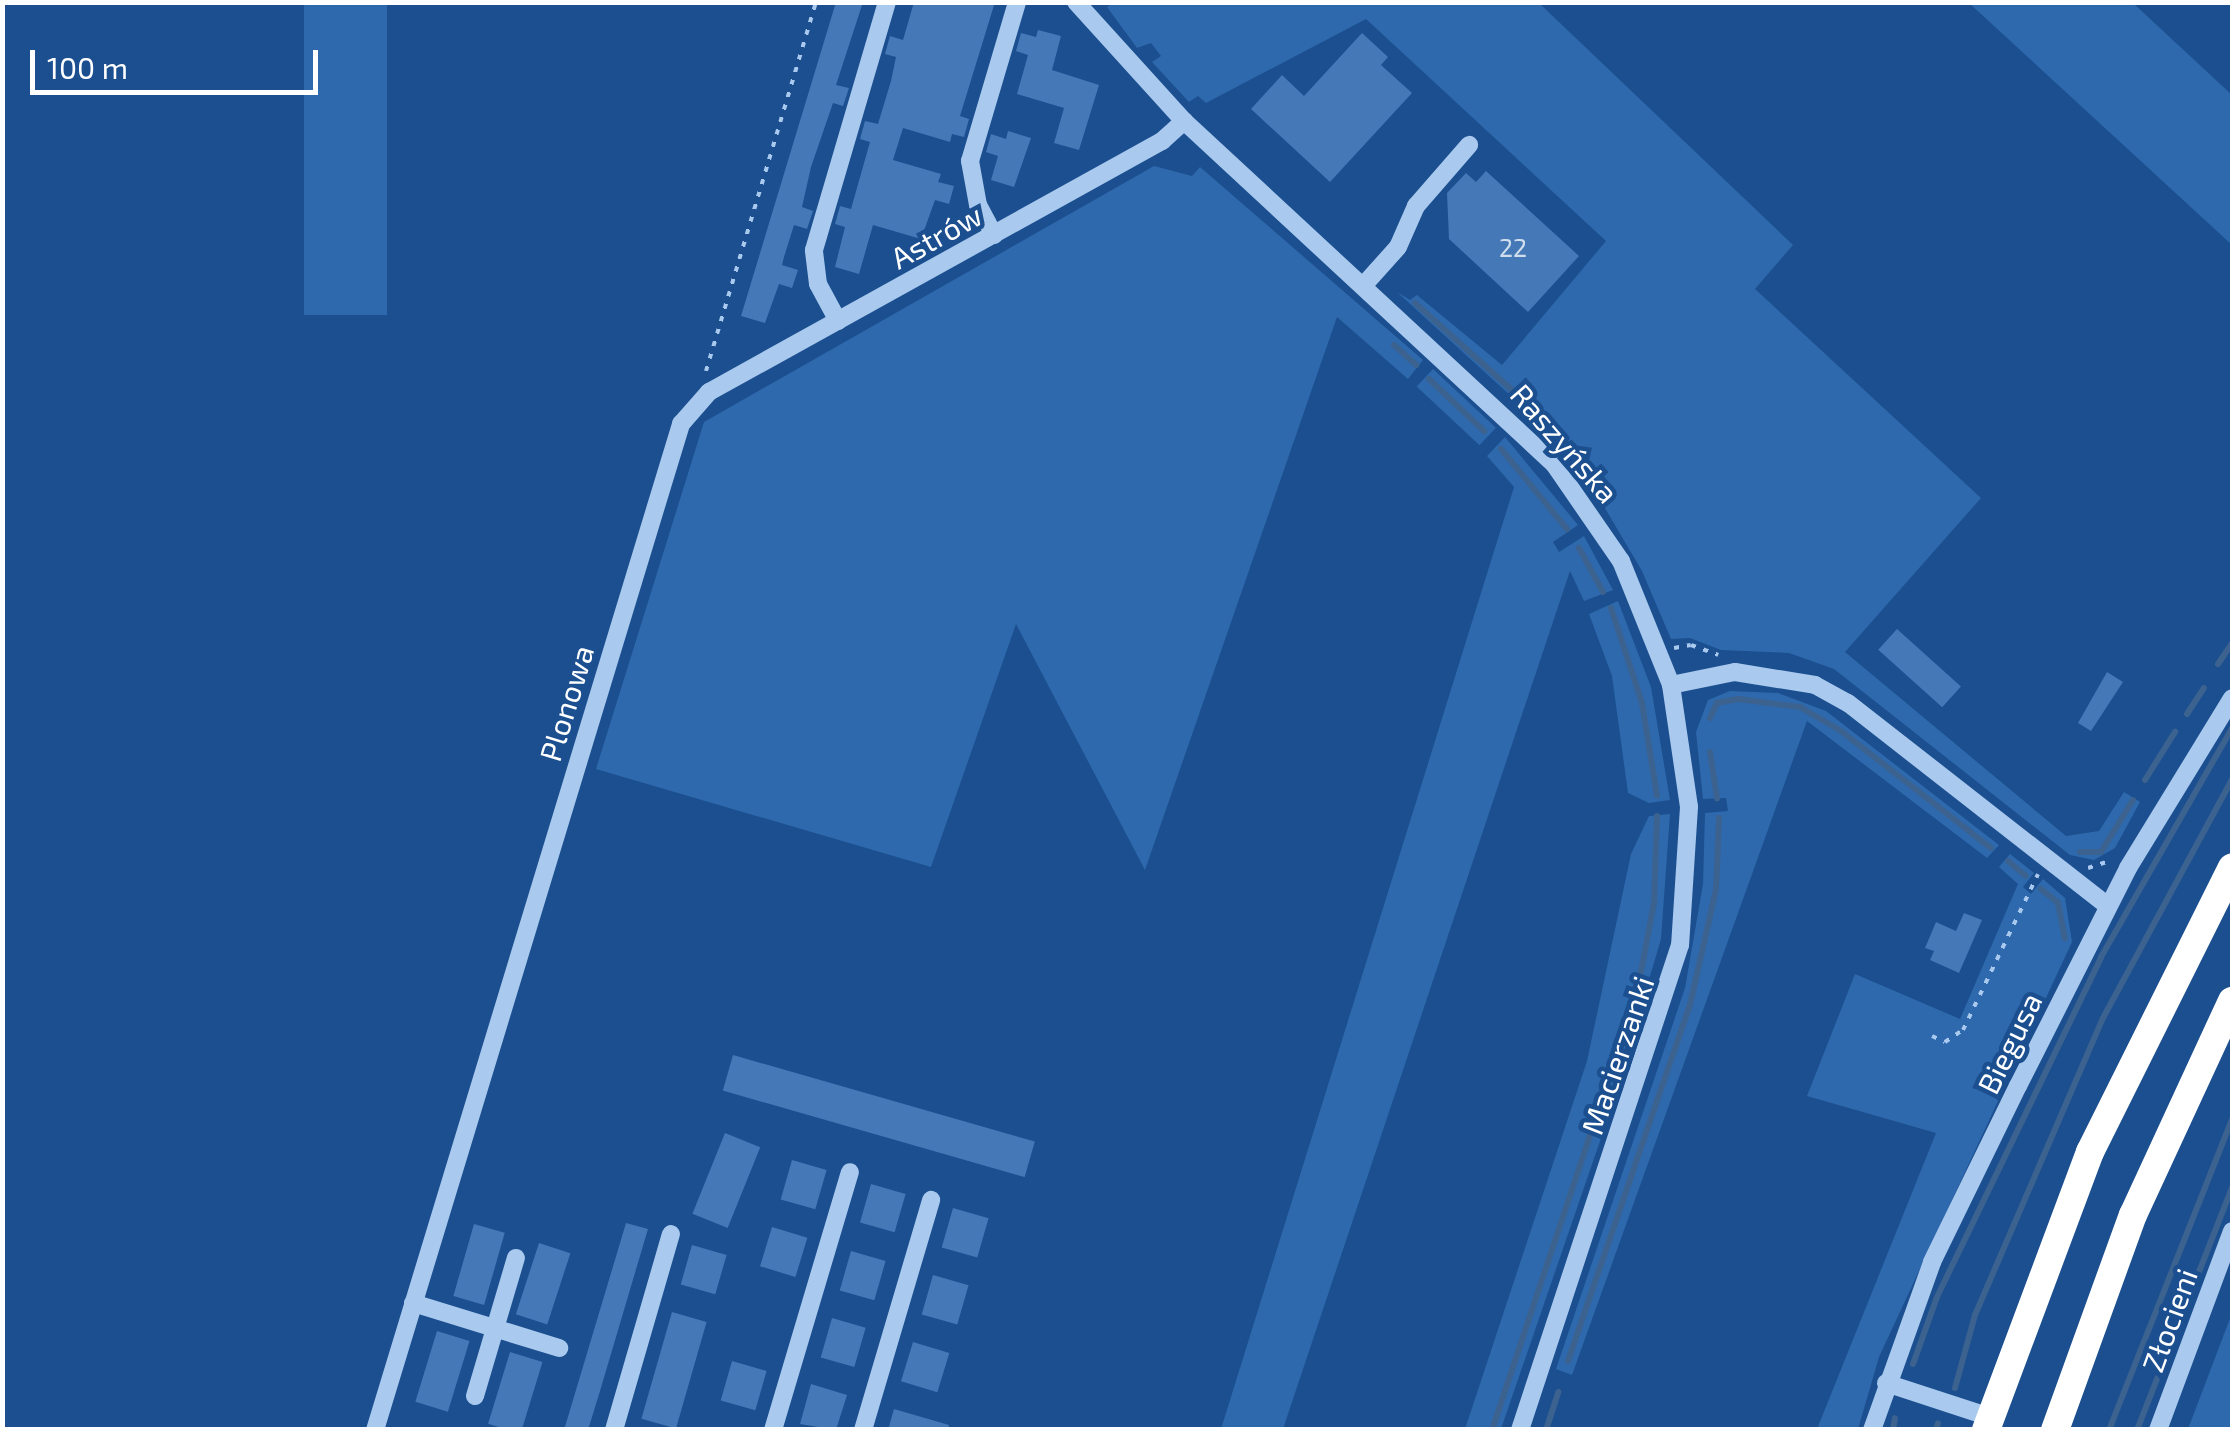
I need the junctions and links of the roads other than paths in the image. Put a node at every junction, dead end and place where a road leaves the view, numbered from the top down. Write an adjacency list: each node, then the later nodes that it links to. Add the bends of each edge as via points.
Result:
1 (887, 2): 8 (street, via 814,250 818,284)
2 (1017, 2): 6 (street, via 970,162 978,205)
3 (1076, 2): 4 (street, Raszyńska)
4 (1184, 121): 6 (street, Astrów); 7 (street, Raszyńska)
5 (1469, 145): 7 (street, via 1416,206 1398,247)
6 (994, 235): 8 (street, Astrów)
7 (1364, 286): 10 (street, Raszyńska, via 1513,420 1586,502 1635,589)
8 (838, 321): 9 (street, Astrów)
9 (711, 380): 20 (street, Plonowa, via 675,437)
10 (1670, 685): 13 (street, via 1735,672 1815,685 1910,750); 30 (street, Macierzanki, via 1689,807 1680,945)
11 (2232, 698): 13 (street, Biegusa)
12 (2232, 867): 25 (highway, via 2090,1152)
13 (2108, 906): 23 (street, Biegusa, via 1932,1262)
14 (2232, 1000): 32 (highway, via 2133,1215)
15 (850, 1172): 28 (street)
16 (932, 1200): 29 (street)
17 (2232, 1231): 33 (street, Złocieni)
18 (671, 1234): 27 (street)
19 (516, 1258): 21 (street)
20 (413, 1303): 21 (street); 26 (street, Plonowa)
21 (494, 1329): 22 (street); 24 (street)
22 (559, 1348)
23 (1886, 1383): 25 (street); 31 (street, Biegusa)
24 (475, 1396)
25 (1988, 1423)
26 (375, 1430)
27 (614, 1430)
28 (773, 1430)
29 (863, 1430)
30 (1520, 1430)
31 (1872, 1430)
32 (2055, 1430)
33 (2158, 1430)

